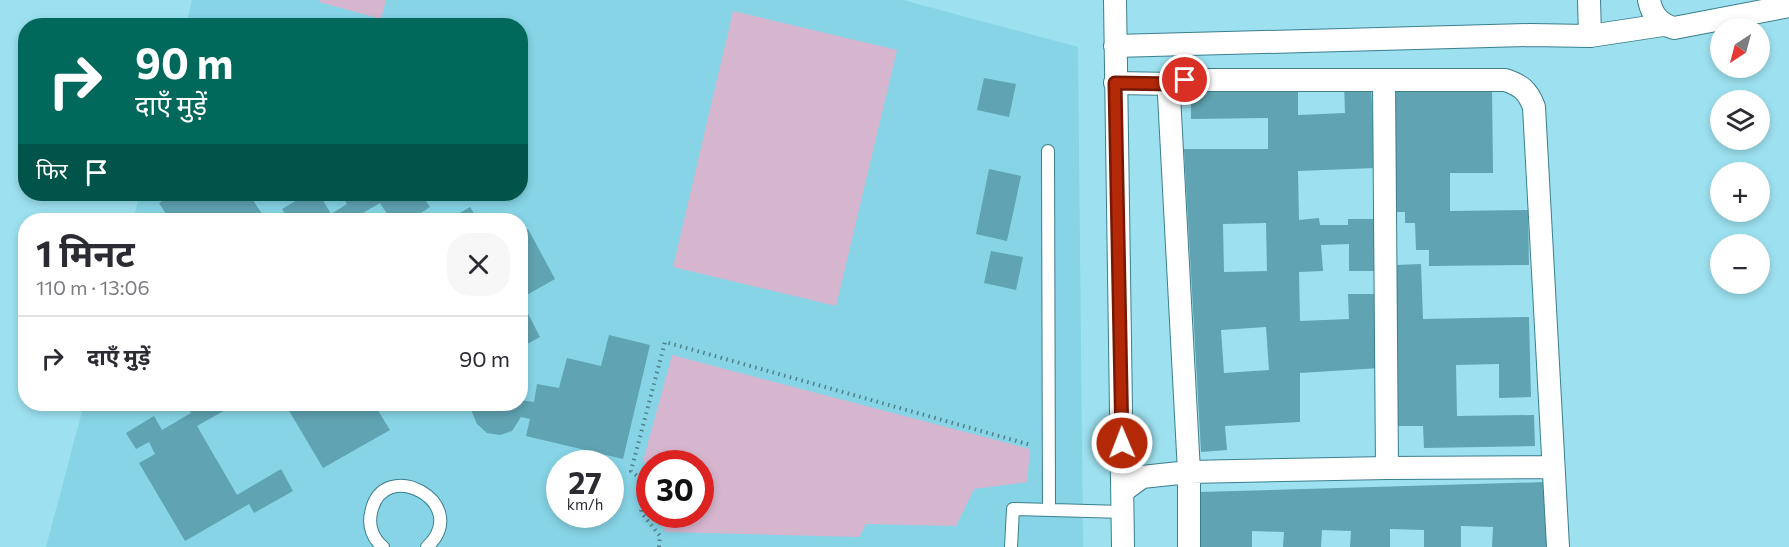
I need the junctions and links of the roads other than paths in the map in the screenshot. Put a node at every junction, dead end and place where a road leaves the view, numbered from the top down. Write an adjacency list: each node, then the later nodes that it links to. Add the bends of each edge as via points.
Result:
1 (1115, 0): 7 (street)
2 (1589, 0): 6 (street)
3 (1649, 0): 5 (street)
4 (1789, 6): 5 (street, via 1674,28)
5 (1663, 26): 6 (street)
6 (1590, 36): 7 (street)
7 (1115, 46): 9 (street)
8 (1384, 81): 10 (street, via 1185,80); 12 (street, via 1504,80 1519,84 1529,94 1534,107); 13 (street)
9 (1115, 83): 10 (street); 15 (street)
10 (1174, 84): 14 (street, via 1169,95)
11 (1048, 151): 16 (lane)
12 (1552, 467): 13 (street); 22 (street)
13 (1387, 468): 14 (street)
14 (1189, 472): 15 (street, via 1142,477); 21 (street)
15 (1123, 501): 16 (lane); 20 (street)
16 (1049, 509): 19 (lane, via 1013,509)
17 (383, 547): 18 (lane, via 372,531 372,507 381,494 404,485 426,493 439,513 438,530)
18 (427, 547)
19 (1011, 547)
20 (1123, 547)
21 (1189, 547)
22 (1558, 547)

